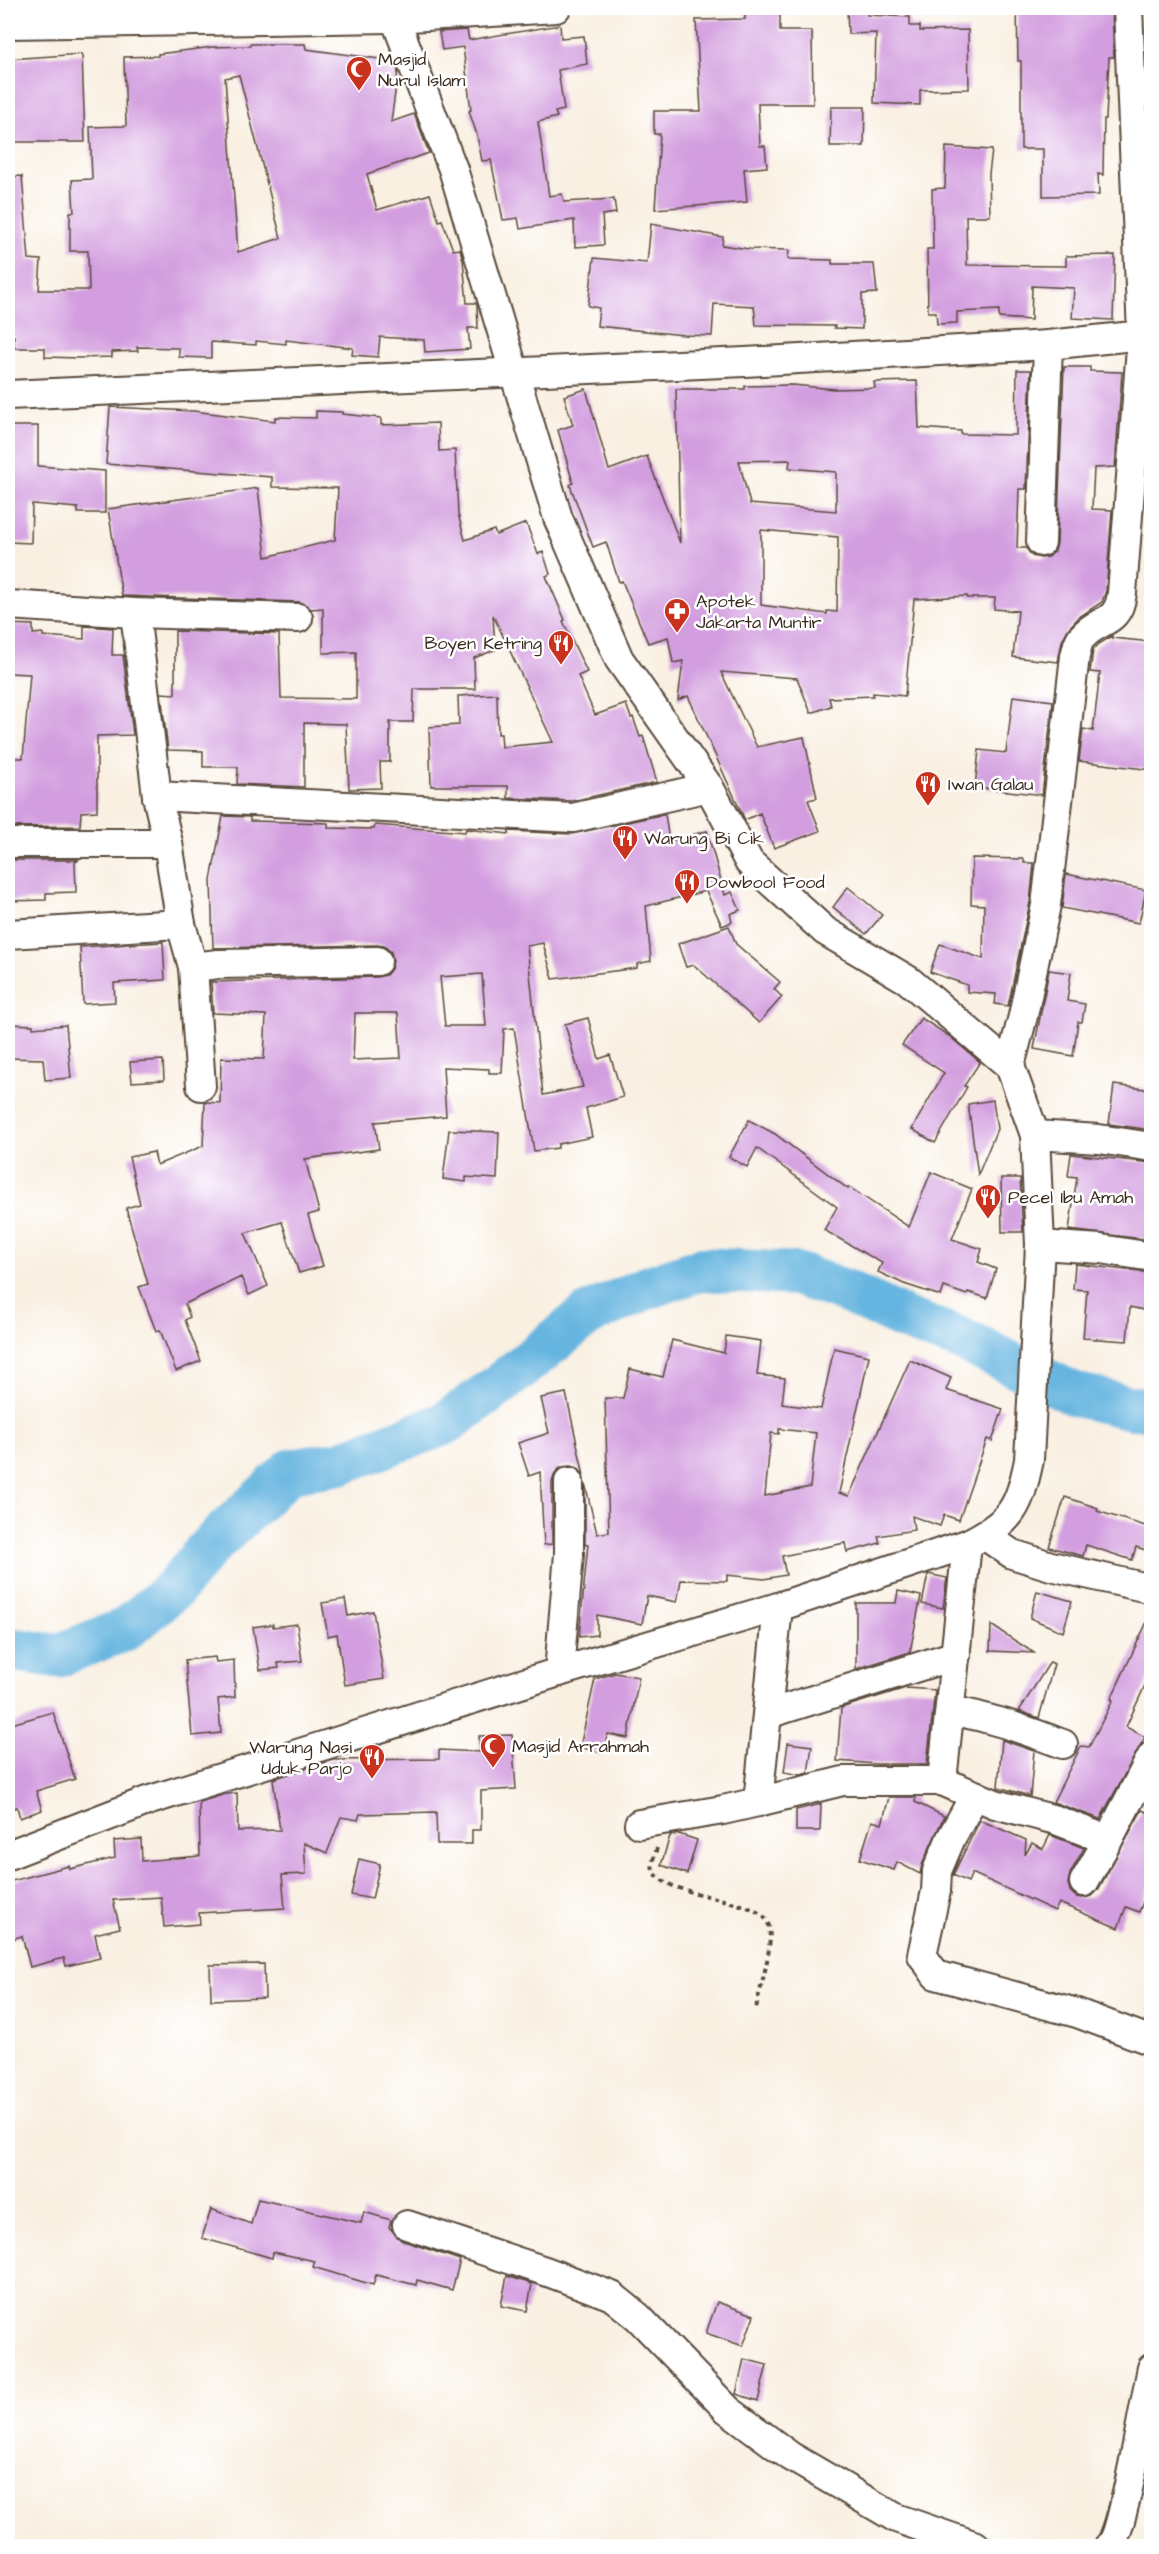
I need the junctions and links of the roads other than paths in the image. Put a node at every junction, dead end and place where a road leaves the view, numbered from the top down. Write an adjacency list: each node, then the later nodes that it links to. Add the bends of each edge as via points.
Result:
1 (556, 8): 3 (street)
2 (1128, 8): 5 (street)
3 (392, 13): 4 (street); 7 (street, via 453,169)
4 (8, 24)
5 (1147, 334): 6 (street); 21 (street, via 1120,607 1116,614 1082,636 1075,656 1046,905)
6 (1048, 345): 7 (street); 9 (street)
7 (513, 373): 8 (street); 13 (street, via 558,518 619,659)
8 (8, 395)
9 (1041, 542)
10 (8, 604): 11 (street)
11 (135, 613): 12 (street); 14 (street)
12 (298, 618)
13 (709, 787): 14 (street, via 573,818); 21 (street, via 749,862 825,931 908,980)
14 (157, 796): 16 (street)
15 (8, 843): 16 (street)
16 (168, 843): 17 (street)
17 (181, 924): 18 (street); 20 (street)
18 (8, 934)
19 (377, 962): 20 (street)
20 (193, 966): 22 (street)
21 (1010, 1066): 23 (street)
22 (201, 1086)
23 (1035, 1134): 24 (street); 25 (street)
24 (1152, 1147)
25 (1040, 1245): 26 (street); 28 (street, via 1029,1460 1022,1493 1006,1519)
26 (1152, 1257)
27 (569, 1482): 32 (street, via 569,1554)
28 (976, 1540): 29 (street, via 1050,1566); 30 (street); 31 (street)
29 (1152, 1589)
30 (778, 1607): 32 (street); 34 (street)
31 (956, 1655): 33 (street); 34 (street)
32 (559, 1672): 42 (street, via 147,1802)
33 (950, 1710): 35 (street, via 1016,1725); 37 (street)
34 (768, 1714): 39 (street)
35 (1063, 1744)
36 (1152, 1756): 41 (street)
37 (942, 1781): 38 (street); 39 (street, via 843,1781)
38 (975, 1796): 41 (street); 44 (street, via 937,1871 922,1955 928,1965 936,1975 1077,2013)
39 (758, 1802): 40 (street)
40 (652, 1821)
41 (1108, 1840): 43 (street)
42 (8, 1856)
43 (1084, 1882)
44 (1152, 2041)
45 (407, 2225): 47 (street, via 612,2296 638,2317 728,2410 790,2456 896,2518)
46 (1152, 2368): 48 (street, via 1121,2516)
47 (976, 2547)
48 (1110, 2547)

